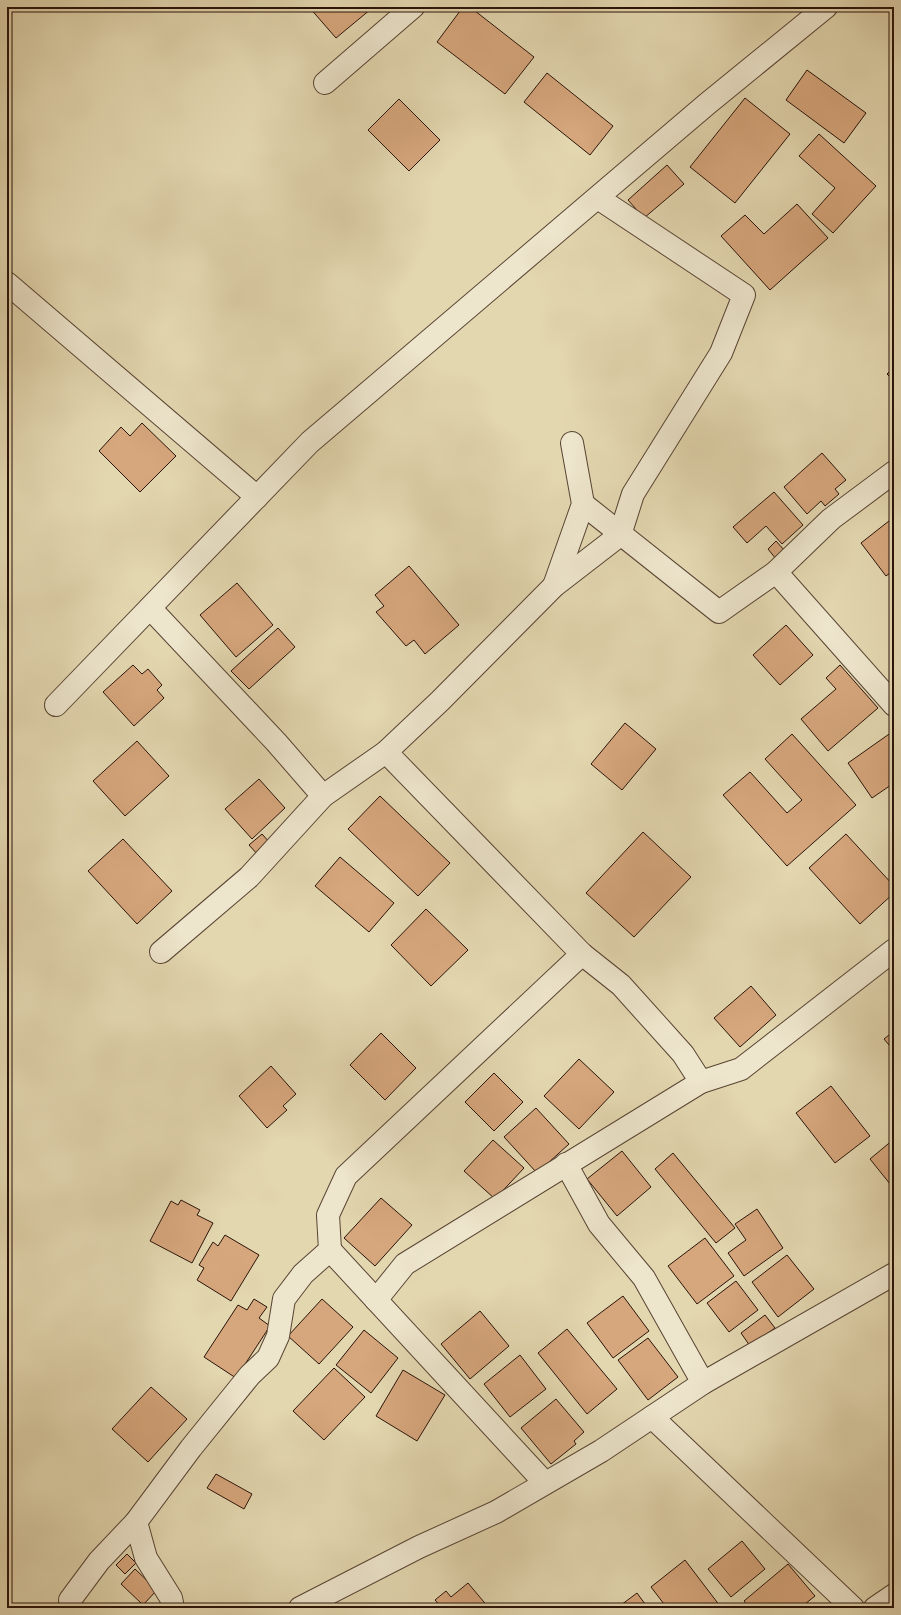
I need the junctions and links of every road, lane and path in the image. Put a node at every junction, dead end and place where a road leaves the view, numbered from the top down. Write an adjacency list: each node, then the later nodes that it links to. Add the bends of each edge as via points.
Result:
1 (413, 7): 3 (street)
2 (826, 7): 4 (street, via 707,104)
3 (325, 83)
4 (598, 198): 8 (street, via 310,442); 10 (street, via 744,295 721,353 634,494)
5 (7, 283): 8 (street)
6 (572, 443): 9 (street)
7 (894, 472): 11 (street, via 831,519)
8 (257, 497): 13 (street)
9 (583, 504): 10 (street); 12 (street)
10 (620, 535): 11 (street, via 718,612); 12 (street)
11 (776, 572): 15 (street)
12 (554, 586): 16 (street)
13 (150, 608): 14 (street); 17 (street)
14 (56, 705)
15 (894, 705)
16 (386, 752): 17 (street); 20 (street)
17 (323, 796): 19 (street, via 249,877)
18 (894, 950): 21 (street, via 741,1069)
19 (162, 952)
20 (582, 954): 21 (street, via 621,985 683,1054); 23 (street, via 346,1176 328,1215)
21 (701, 1082): 22 (street)
22 (566, 1164): 25 (street, via 404,1264); 26 (street, via 599,1224 644,1278)
23 (330, 1250): 25 (street); 29 (street, via 303,1274 284,1299 278,1336 268,1358 250,1375)
24 (894, 1274): 26 (street)
25 (376, 1300): 28 (street)
26 (703, 1383): 27 (street)
27 (652, 1418): 28 (street); 34 (street)
28 (545, 1483): 33 (street, via 496,1512 419,1547)
29 (136, 1522): 31 (street); 32 (street, via 146,1558 172,1598)
30 (894, 1594): 35 (street)
31 (70, 1600)
32 (173, 1608)
33 (300, 1608)
34 (853, 1608)
35 (874, 1608)

